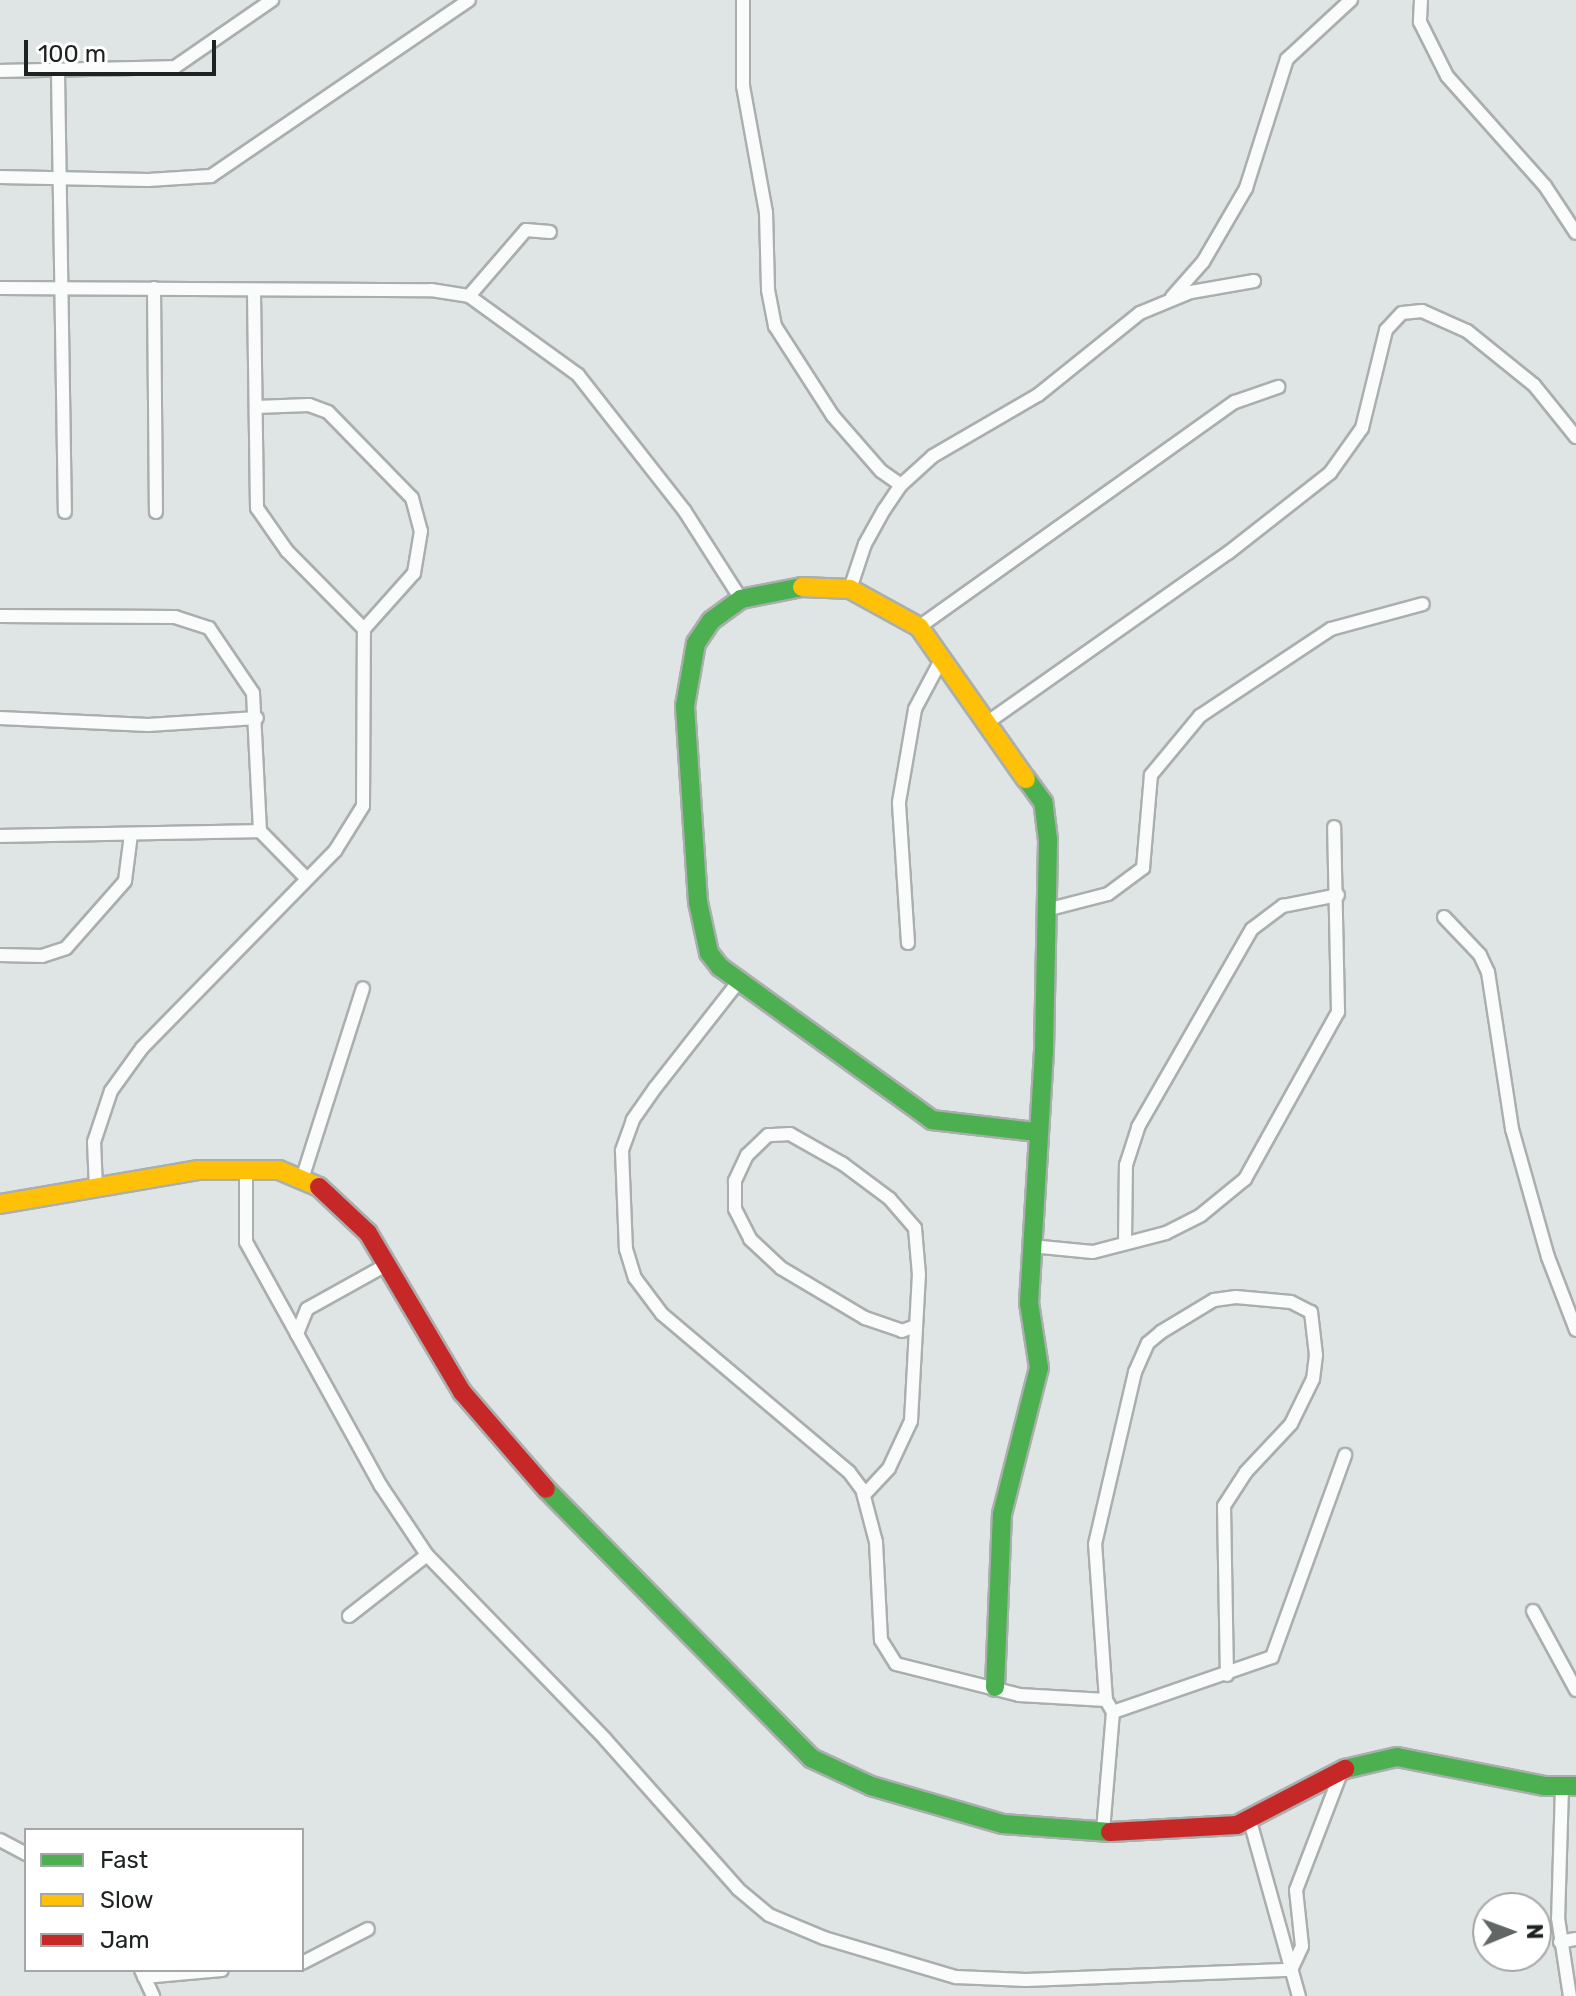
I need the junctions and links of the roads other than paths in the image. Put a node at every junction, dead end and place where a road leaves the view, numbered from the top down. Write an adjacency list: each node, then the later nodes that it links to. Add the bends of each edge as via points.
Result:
1 (272, 0): 7 (street, via 175,67)
2 (469, 0): 9 (street, via 211,176)
3 (743, 0): 22 (street, via 743,86 766,212 768,290 775,326 833,416)
4 (1351, 0): 18 (street, via 1287,59 1246,188 1203,262)
5 (1421, 0): 11 (street, via 1420,22 1447,76 1540,179)
6 (0, 71): 7 (street)
7 (58, 73): 9 (street)
8 (0, 177): 9 (street)
9 (56, 177): 14 (street)
10 (550, 232): 17 (street, via 526,230)
11 (1576, 233)
12 (1254, 281): 18 (street)
13 (0, 288): 14 (street)
14 (60, 288): 15 (street); 23 (street)
15 (154, 288): 16 (street); 24 (street)
16 (254, 291): 17 (street, via 431,290); 20 (street)
17 (469, 296): 26 (street, via 578,375 684,510)
18 (1170, 299): 22 (street, via 1121,326 1038,395 933,456)
19 (1278, 387): 29 (street, via 1235,402)
20 (256, 407): 30 (street, via 255,498 261,516 287,551); 30 (street, via 309,405 328,412 412,498 421,531 414,573)
21 (1576, 437): 34 (street, via 1534,385 1467,331 1422,311 1402,313 1386,330 1362,428 1330,473 1228,553)
22 (901, 485): 25 (street, via 865,544)
23 (65, 512)
24 (156, 512)
25 (850, 589): 26 (street, via 787,587); 29 (street)
26 (741, 599): 45 (street, via 711,621 696,643 685,706 703,936 709,953)
27 (1423, 604): 41 (street, via 1331,629 1200,716 1151,775 1143,868 1108,894)
28 (0, 616): 33 (street, via 199,622 246,677)
29 (919, 627): 31 (street)
30 (364, 629): 39 (street, via 363,806 335,851)
31 (941, 660): 34 (street); 43 (street, via 915,709 899,802)
32 (0, 718): 33 (street, via 148,725)
33 (257, 718): 36 (street)
34 (988, 722): 41 (street, via 1043,802)
35 (1334, 827): 40 (street)
36 (260, 831): 37 (street); 39 (street)
37 (131, 834): 38 (street); 44 (street, via 125,881 66,948 42,956)
38 (0, 836)
39 (305, 877): 50 (street, via 142,1048 111,1091 94,1142)
40 (1338, 895): 52 (street, via 1283,906 1252,929 1138,1127 1126,1165); 52 (street, via 1338,1012 1261,1153 1235,1190 1201,1215 1166,1233)
41 (1046, 910): 47 (street)
42 (1444, 917): 56 (street, via 1480,955 1488,972 1512,1129 1548,1257)
43 (908, 943)
44 (0, 955)
45 (739, 981): 47 (street, via 932,1120); 59 (street, via 633,1120 622,1151 626,1249 635,1278 662,1314 849,1472)
46 (363, 988): 49 (street)
47 (1036, 1132): 53 (street)
48 (246, 1169): 49 (street); 50 (street, via 199,1170); 57 (street, via 246,1242)
49 (303, 1176): 54 (street, via 344,1203)
50 (96, 1189): 51 (street)
51 (0, 1204)
52 (1125, 1242): 53 (street, via 1075,1253)
53 (1031, 1246): 64 (street, via 1029,1303 1039,1368 1002,1514)
54 (386, 1265): 57 (street, via 307,1309); 71 (street, via 462,1392 503,1444 811,1758 871,1786 990,1821 1060,1832)
55 (915, 1326): 55 (street, via 919,1257 912,1222 871,1184 802,1139 768,1135 747,1155 735,1181 735,1209 750,1239 781,1268 865,1318 902,1331); 59 (street, via 911,1421 889,1468)
56 (1576, 1330)
57 (297, 1334): 60 (street, via 381,1486)
58 (1345, 1455): 63 (street, via 1272,1657)
59 (865, 1494): 64 (street, via 876,1542 881,1640 890,1659 903,1667)
60 (427, 1555): 62 (street); 78 (street, via 605,1739 738,1889 769,1915 928,1971 974,1979)
61 (1533, 1611): 65 (street)
62 (349, 1616)
63 (1227, 1675): 66 (street, via 1224,1506 1246,1472 1291,1424 1313,1379 1311,1312 1291,1302 1214,1300 1148,1343 1135,1372 1095,1544); 67 (street)
64 (995, 1687): 66 (street, via 1032,1697)
65 (1576, 1690)
66 (1106, 1700): 67 (street)
67 (1113, 1712): 71 (street)
68 (1342, 1770): 69 (street, via 1397,1757); 70 (street); 78 (street, via 1296,1890 1302,1946)
69 (1569, 1786): 76 (street)
70 (1250, 1821): 71 (street, via 1193,1831); 78 (street)
71 (1103, 1830)
72 (0, 1840): 73 (street)
73 (24, 1853)
74 (368, 1929): 77 (street)
75 (1576, 1939): 76 (street)
76 (1560, 1942): 83 (street)
77 (304, 1962)
78 (1291, 1970): 82 (street)
79 (169, 1972): 80 (street)
80 (142, 1973): 81 (street)
81 (153, 1996)
82 (1299, 1996)
83 (1570, 1996)

